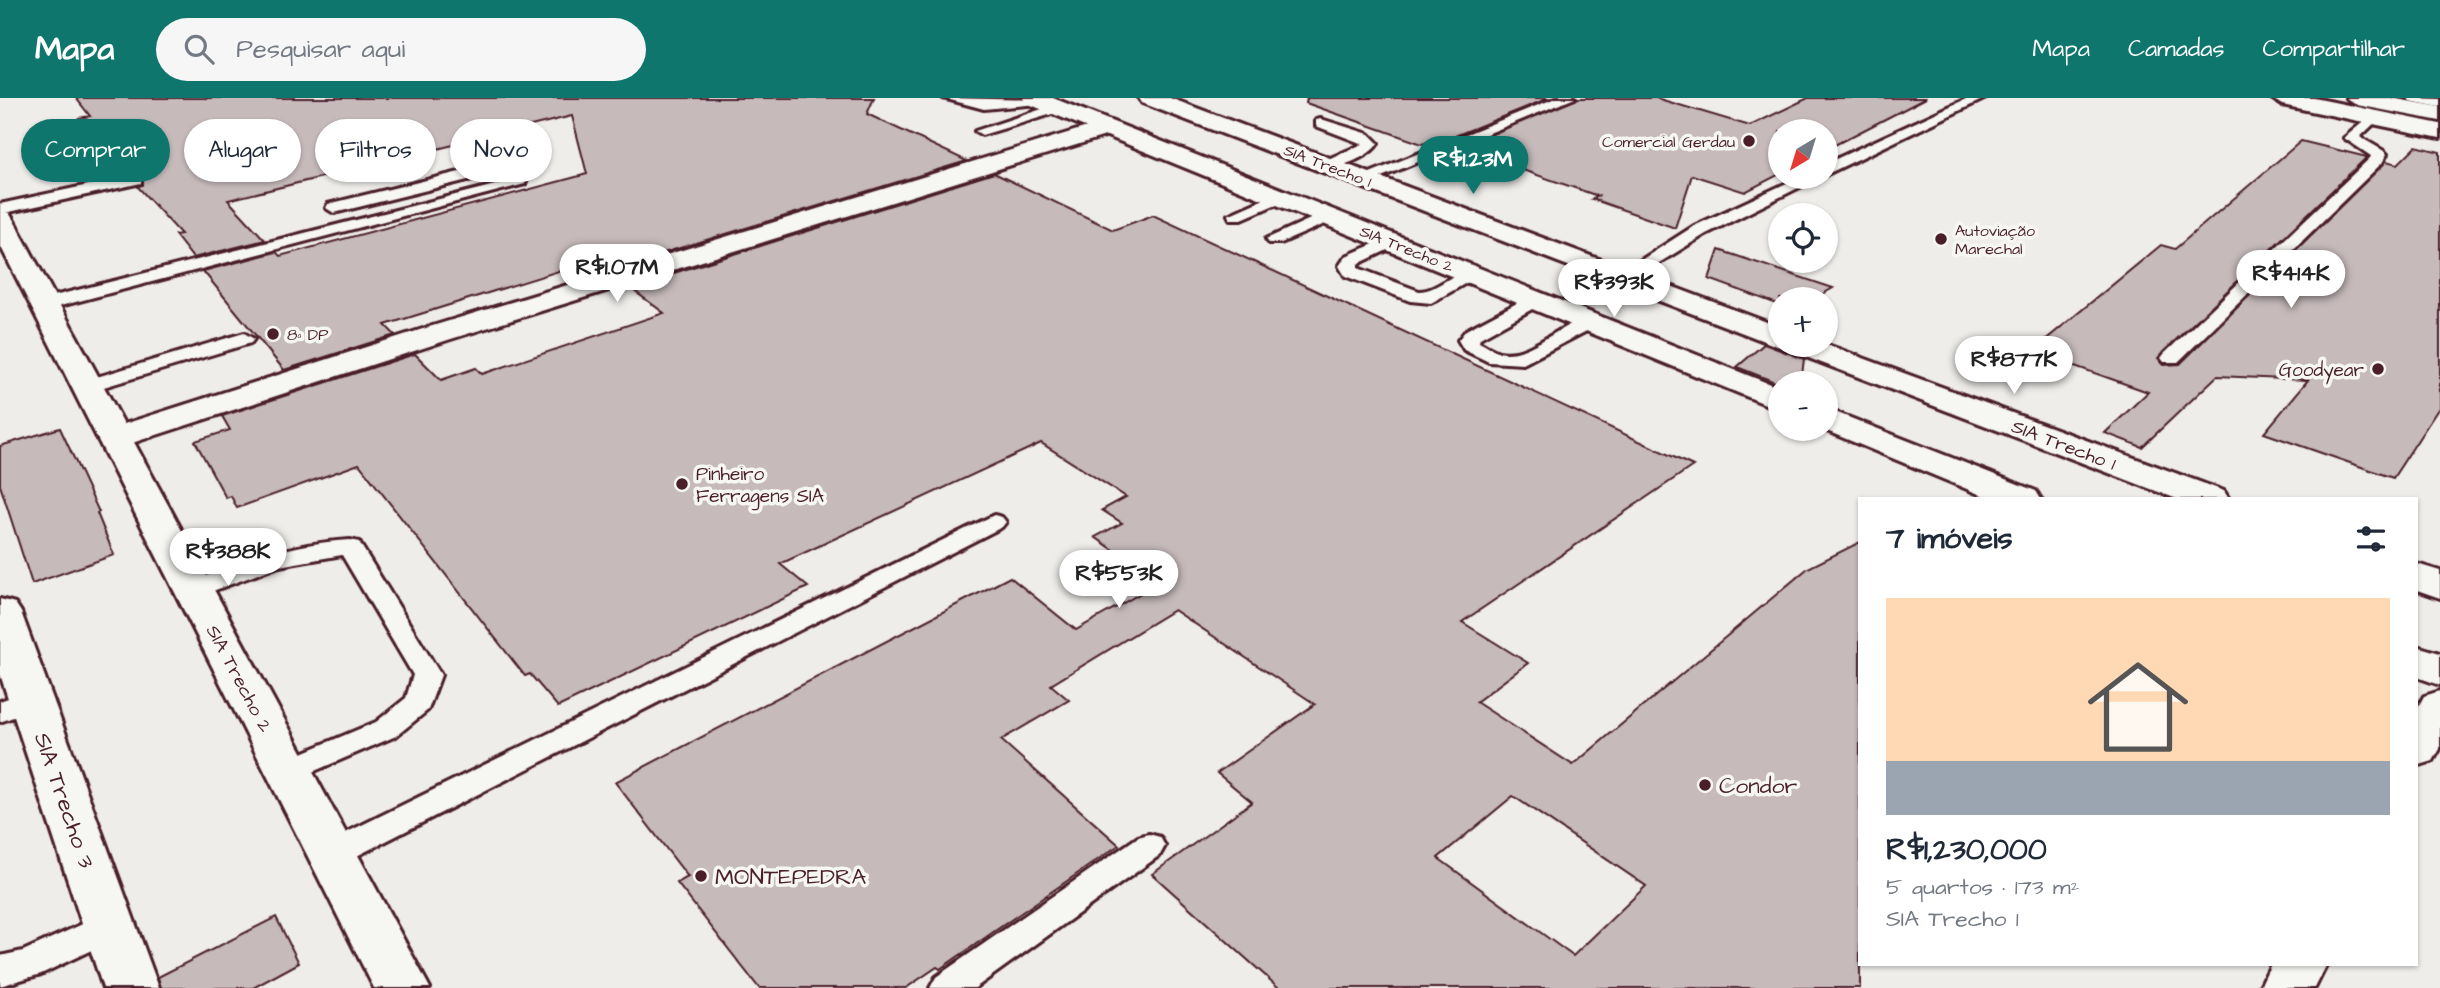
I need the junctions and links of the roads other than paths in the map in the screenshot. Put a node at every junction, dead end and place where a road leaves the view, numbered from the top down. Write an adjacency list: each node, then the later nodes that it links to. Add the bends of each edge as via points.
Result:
1 (950, 98): 7 (lane, via 984,105)
2 (1150, 98): 15 (main road, SIA Trecho 1)
3 (1568, 98): 16 (lane)
4 (1979, 98): 14 (lane)
5 (2282, 98): 9 (main road)
6 (2357, 98): 8 (main road)
7 (1046, 101): 11 (main road, SIA Trecho 2); 12 (lane)
8 (2430, 107)
9 (2374, 117): 13 (main road); 36 (lane, via 2351,138 2379,155 2377,160)
10 (1321, 122): 15 (lane, via 1371,143)
11 (1107, 128): 19 (main road, SIA Trecho 2); 40 (main road, via 440,332)
12 (982, 131)
13 (2440, 131)
14 (1838, 164)
15 (1326, 165): 16 (main road, SIA Trecho 1)
16 (1363, 179): 27 (main road, SIA Trecho 1)
17 (129, 182): 23 (lane)
18 (1787, 189): 27 (lane)
19 (1280, 197): 21 (lane); 22 (main road, SIA Trecho 2)
20 (334, 208): 29 (lane, via 484,171 508,170 520,175 519,181 505,187)
21 (1236, 215)
22 (1328, 216): 24 (lane); 25 (main road, SIA Trecho 2)
23 (2, 221): 29 (main road, SIA Trecho 2)
24 (1275, 239)
25 (1392, 241): 26 (main road, SIA Trecho 2); 26 (lane, via 1352,260 1351,272 1417,298 1430,297)
26 (1473, 274): 28 (main road, SIA Trecho 2)
27 (1615, 275): 28 (main road, via 1606,294 1594,302 1573,306); 30 (main road, SIA Trecho 1)
28 (1542, 302): 31 (main road, SIA Trecho 2); 31 (lane, via 1473,334 1468,340 1471,346 1496,358 1523,358)
29 (45, 304): 37 (main road, SIA Trecho 2)
30 (1721, 316): 32 (main road, SIA Trecho 1); 34 (main road, via 1680,315 1655,325 1649,334)
31 (1592, 323): 34 (main road, SIA Trecho 2)
32 (1768, 334)
33 (244, 339): 37 (lane)
34 (1662, 353): 38 (main road, SIA Trecho 2)
35 (1831, 357): 42 (main road, SIA Trecho 1)
36 (2171, 358)
37 (87, 386): 40 (main road, SIA Trecho 2)
38 (1768, 395)
39 (1838, 423): 41 (main road)
40 (114, 438): 46 (main road, SIA Trecho 2)
41 (2018, 497)
42 (2205, 497)
43 (994, 522): 55 (lane)
44 (2418, 576): 45 (main road)
45 (2440, 585)
46 (194, 590): 53 (main road, SIA Trecho 2); 53 (lane, via 260,563 318,548 350,548 427,675 418,703 386,729)
47 (0, 612): 50 (main road, SIA Trecho 3)
48 (2418, 660): 49 (main road)
49 (2440, 670)
50 (15, 706): 56 (main road, SIA Trecho 3)
51 (2440, 707): 52 (main road)
52 (2418, 747)
53 (289, 772): 55 (main road, SIA Trecho 2)
54 (1149, 846): 61 (lane)
55 (332, 854): 59 (main road, SIA Trecho 2)
56 (109, 926): 58 (lane, via 29,964); 60 (main road, SIA Trecho 3)
57 (2299, 966): 62 (main road)
58 (0, 971)
59 (387, 978)
60 (131, 988)
61 (948, 988)
62 (2287, 988)

